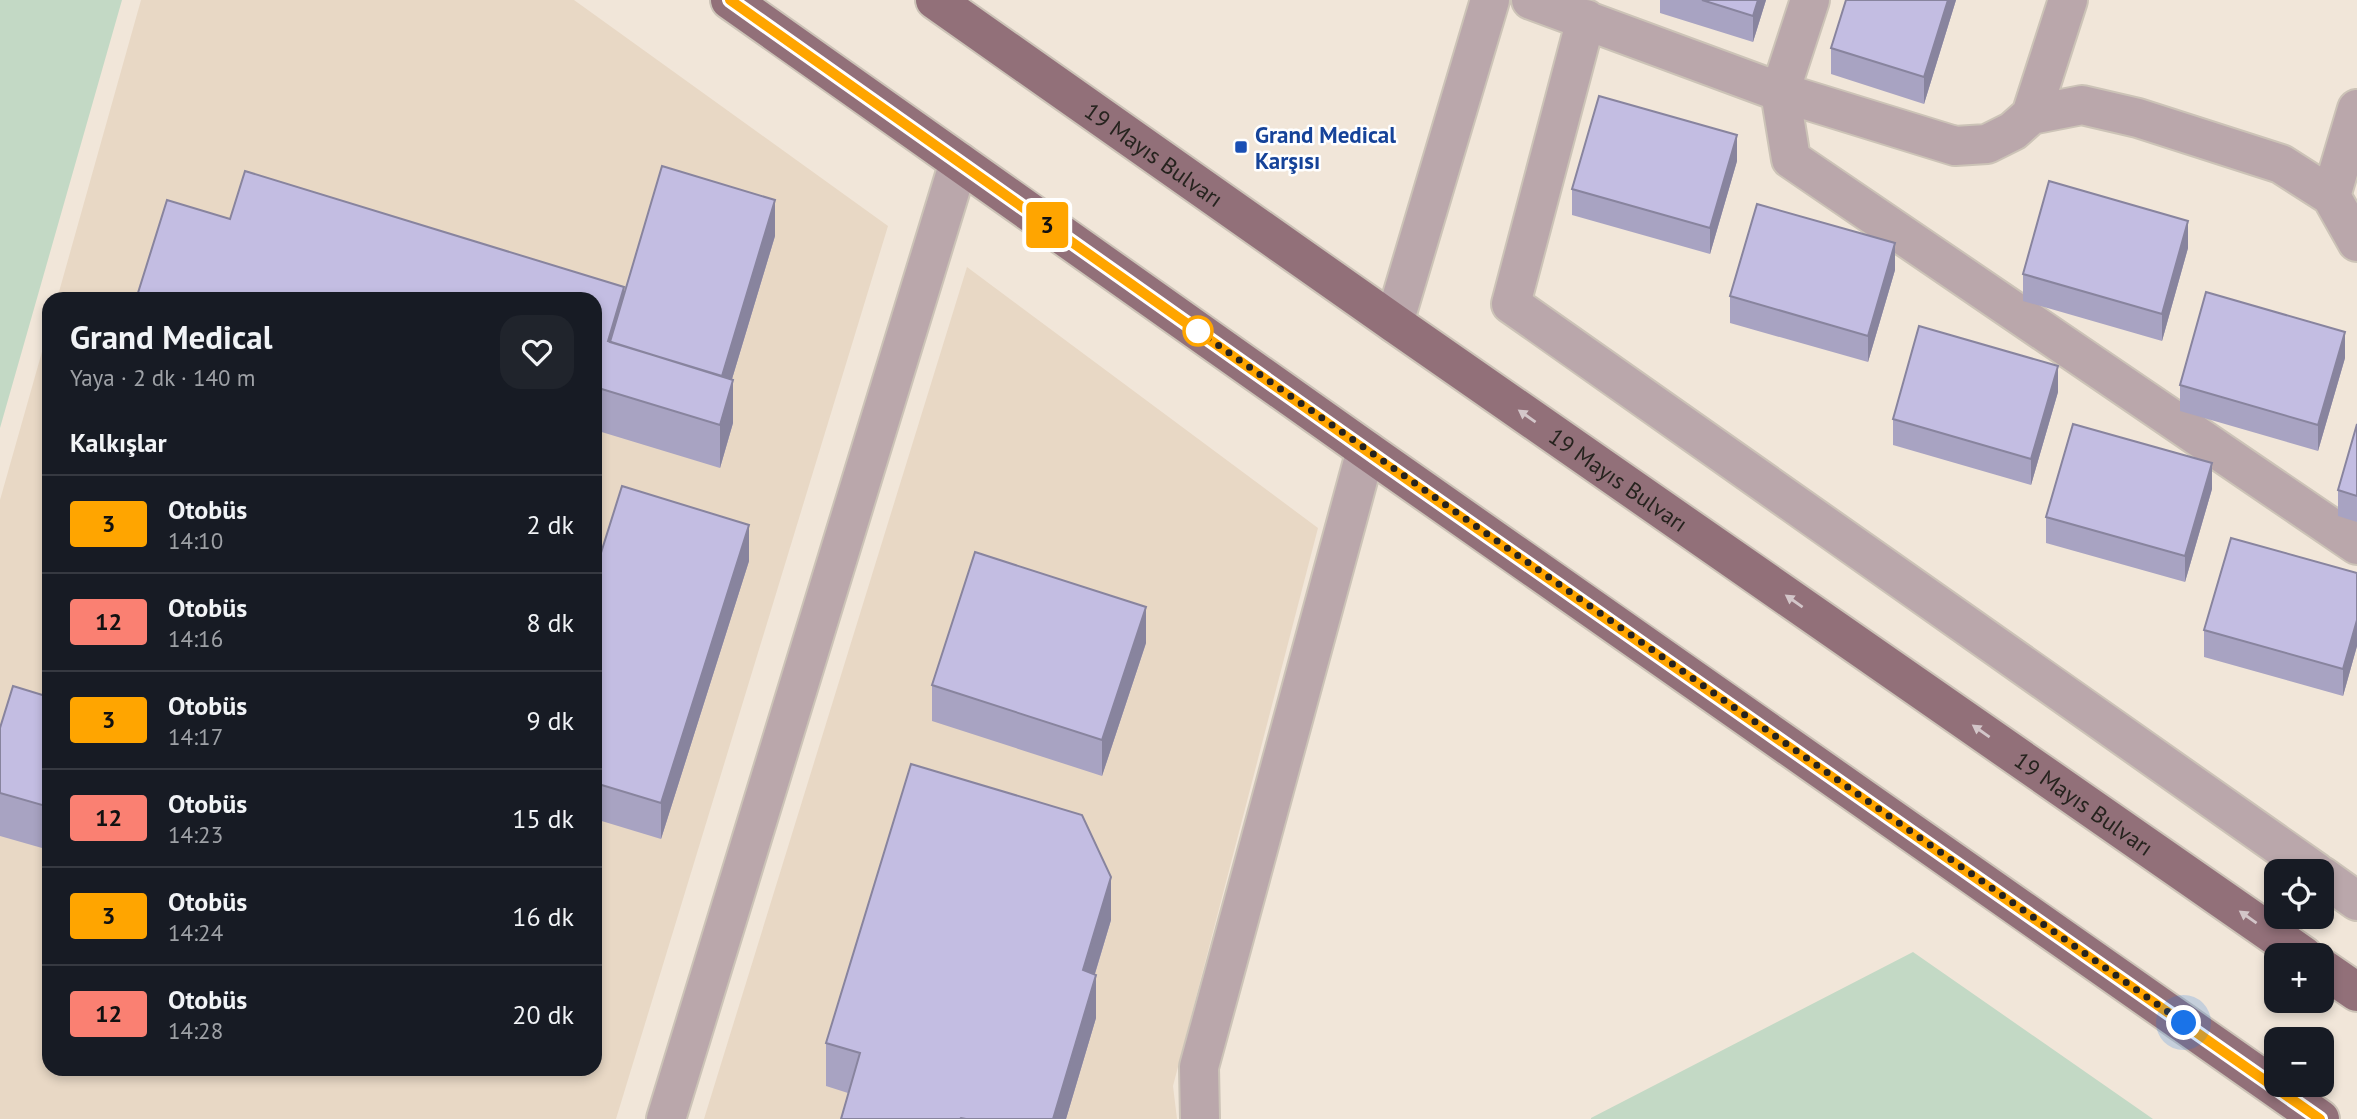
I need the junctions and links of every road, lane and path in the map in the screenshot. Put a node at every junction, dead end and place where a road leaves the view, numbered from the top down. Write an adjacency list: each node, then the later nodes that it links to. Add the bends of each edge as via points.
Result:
1 (730, 0): 11 (main road)
2 (935, 0): 14 (main road, 19 Mayıs Bulvarı)
3 (1490, 0): 14 (street)
4 (1531, 0): 7 (street)
5 (1810, 0): 8 (street)
6 (2068, 0): 10 (street)
7 (1587, 19): 8 (street); 17 (street, via 1511,304)
8 (1780, 92): 10 (street, via 1955,146 1987,145); 16 (street, via 1791,159)
9 (2357, 108): 12 (street)
10 (2031, 115): 12 (street, via 2082,105 2138,118 2281,164)
11 (959, 162): 15 (main road); 23 (street)
12 (2331, 196): 13 (street)
13 (2357, 242)
14 (1394, 323): 20 (main road, 19 Mayıs Bulvarı, one-way to 14)
15 (1366, 450): 24 (street, via 1199,1067); 25 (main road)
16 (2357, 545)
17 (2298, 859)
18 (2334, 885): 19 (street)
19 (2357, 901)
20 (2285, 943)
21 (2334, 976): 22 (main road)
22 (2357, 992)
23 (666, 1119)
24 (1200, 1119)
25 (2320, 1119)

